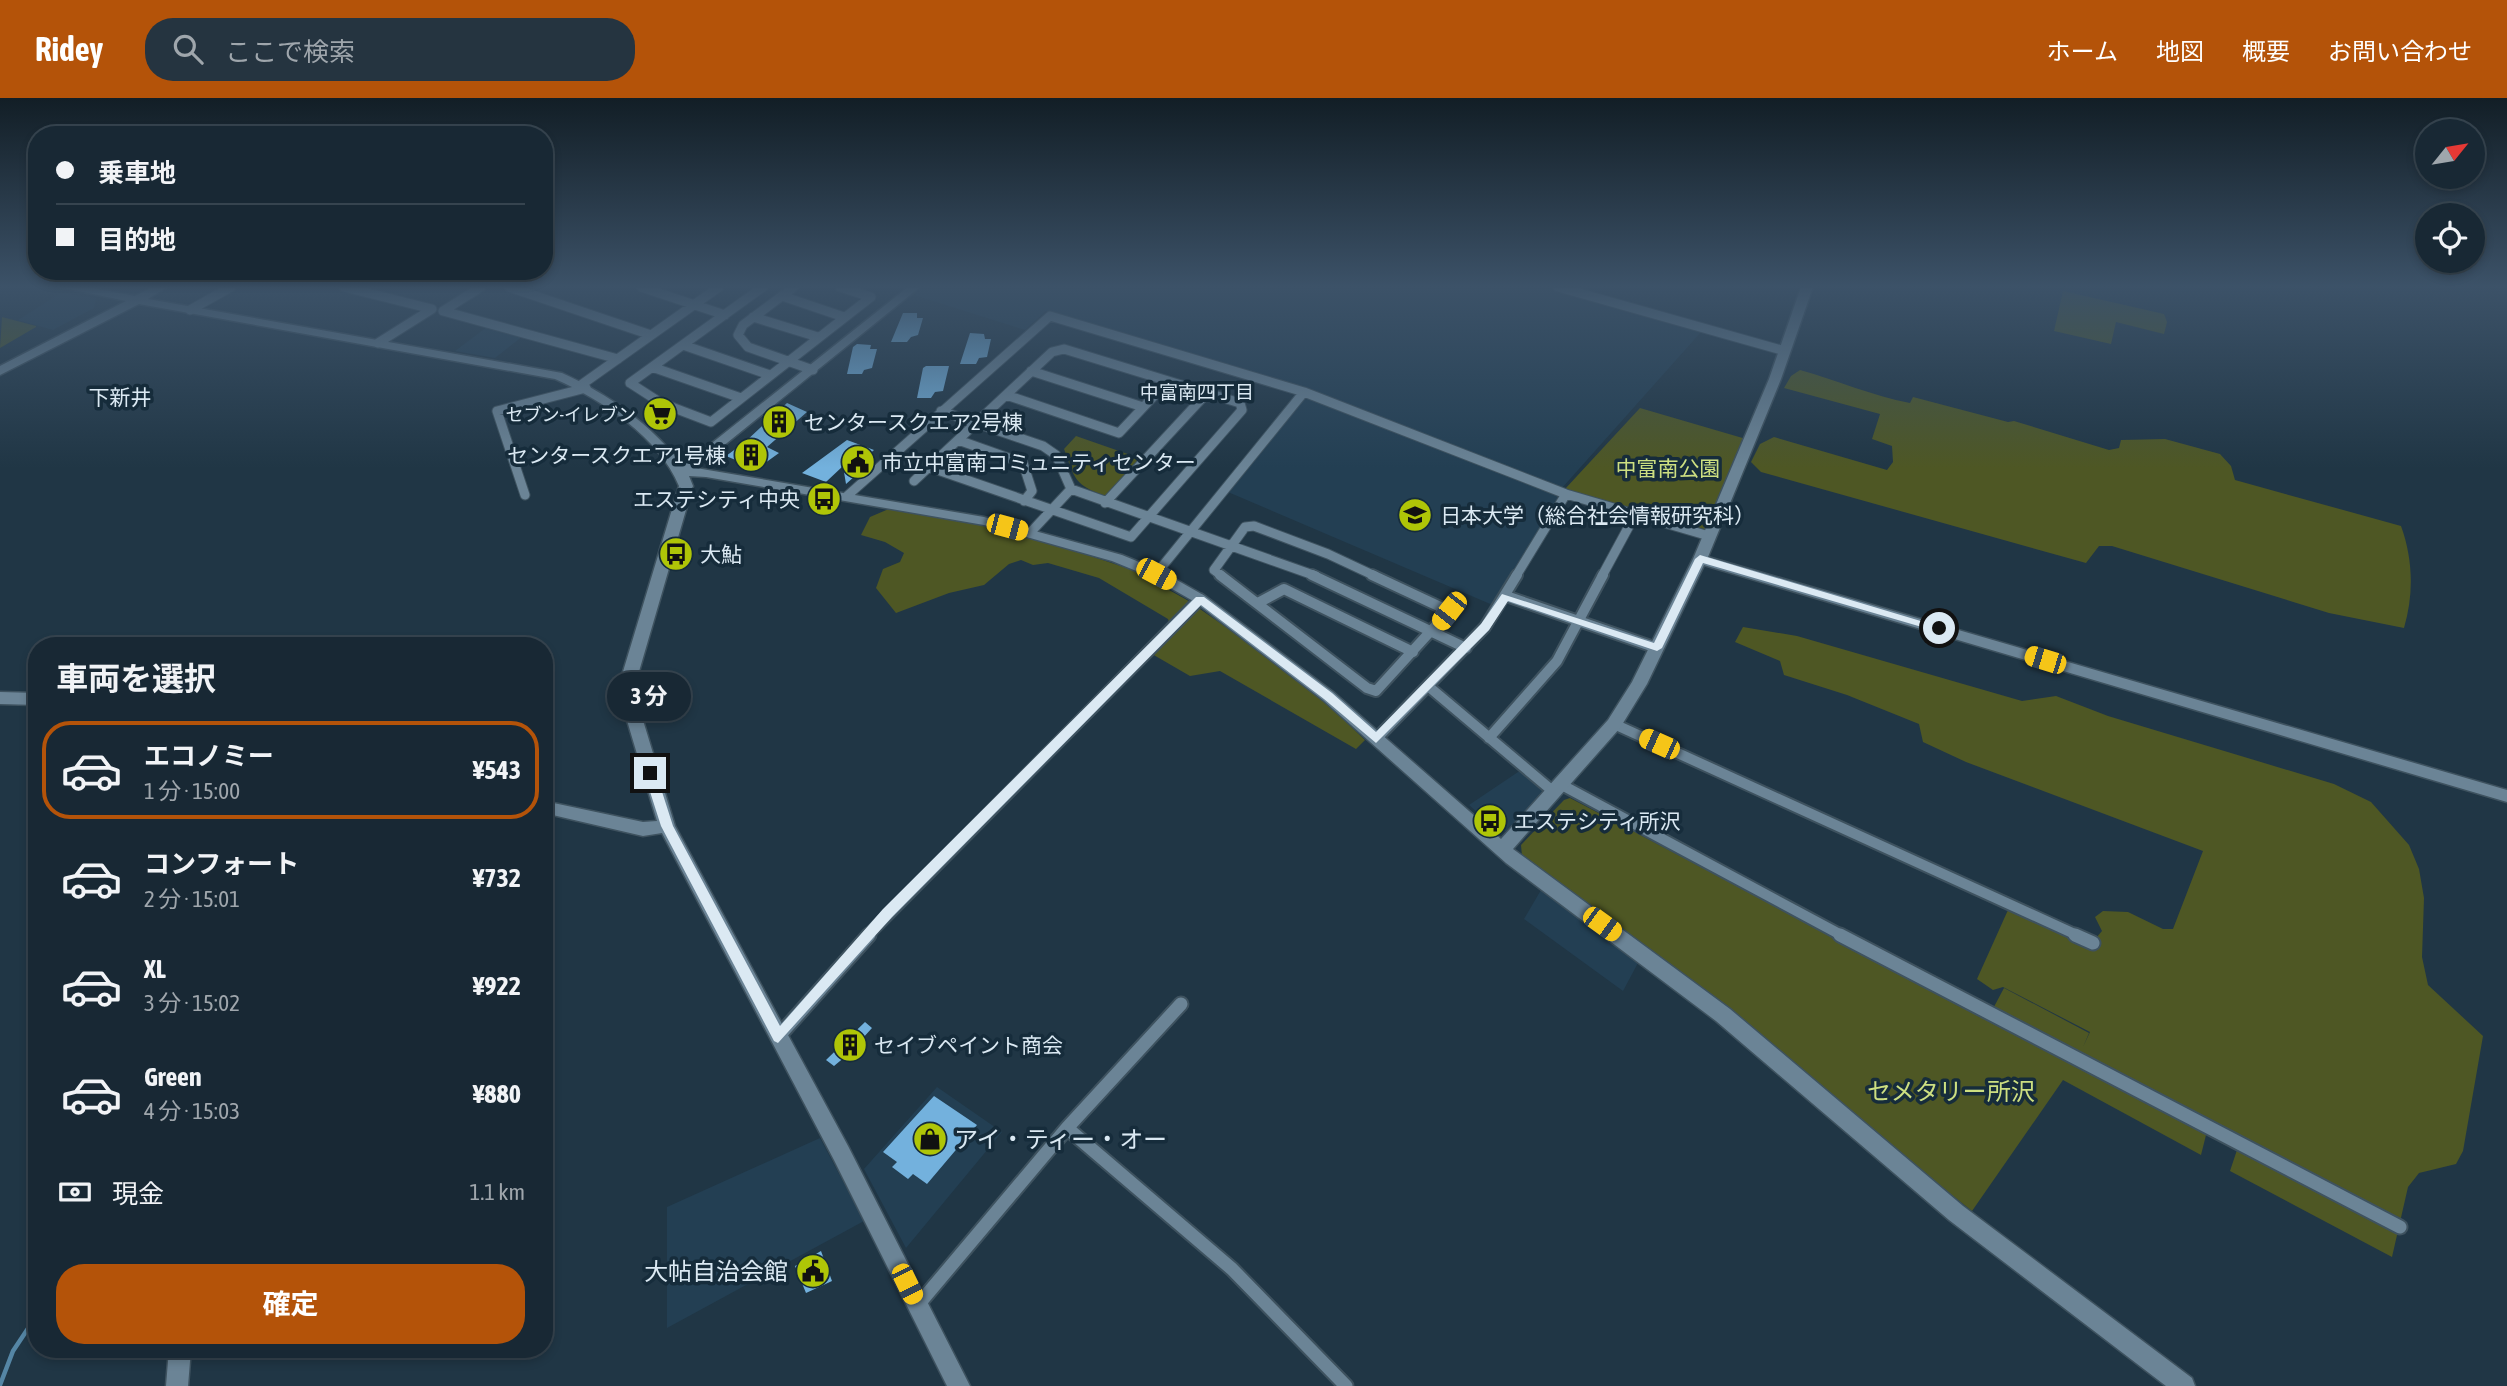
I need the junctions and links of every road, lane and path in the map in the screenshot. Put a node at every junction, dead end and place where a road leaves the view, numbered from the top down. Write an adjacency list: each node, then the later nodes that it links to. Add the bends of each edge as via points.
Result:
1 (33, 347): 18 (street)
2 (44, 347): 21 (street)
3 (407, 347): 25 (street, via 540,371)
4 (575, 347): 16 (street)
5 (635, 347): 16 (street)
6 (680, 347): 19 (street)
7 (689, 347): 23 (street)
8 (752, 347): 17 (street)
9 (805, 347): 17 (street)
10 (840, 347): 20 (street)
11 (1014, 347): 31 (street)
12 (1154, 347): 26 (street)
13 (1771, 347): 15 (street)
14 (1786, 347): 15 (street)
15 (1785, 351): 48 (street)
16 (618, 359): 25 (street)
17 (788, 361): 20 (street); 23 (street)
18 (0, 363)
19 (652, 367): 29 (street); 29 (street, via 630,383 661,403 711,422)
20 (813, 370): 35 (street)
21 (0, 371)
22 (1031, 371): 24 (street, via 1052,352 1064,349); 28 (street); 30 (street)
23 (770, 375): 29 (street)
24 (1168, 381): 27 (street); 30 (street)
25 (583, 386): 35 (street, via 607,401); 39 (street, via 498,411)
26 (1304, 392): 38 (street); 46 (street)
27 (1207, 393): 42 (street); 45 (street, via 1240,403 1242,410)
28 (1006, 395): 30 (street, via 1119,433); 32 (street)
29 (741, 398)
30 (1143, 407)
31 (940, 411): 32 (street); 40 (street)
32 (976, 423): 33 (street); 37 (street, via 1049,449)
33 (958, 440): 34 (street); 41 (street, via 1023,463 1032,491)
34 (929, 467): 36 (street); 41 (street)
35 (683, 472): 40 (street); 69 (street, via 684,497 635,655 629,689)
36 (914, 481)
37 (1071, 489): 42 (street); 43 (street)
38 (1566, 494): 44 (street); 52 (street)
39 (525, 495)
40 (847, 496): 47 (street, via 939,511)
41 (1024, 501): 43 (street)
42 (1105, 503): 45 (street)
43 (1051, 510): 45 (street, via 1131,537); 47 (street)
44 (1635, 515): 48 (street); 55 (street)
45 (1148, 518): 46 (street)
46 (1190, 532): 49 (street); 51 (street)
47 (1030, 533): 51 (street)
48 (1709, 536): 50 (street)
49 (1231, 546): 54 (street, via 1214,570); 56 (street, via 1307,572); 56 (street, via 1245,527 1254,526 1328,554 1449,611)
50 (1700, 559): 58 (street); 67 (street)
51 (1156, 574): 53 (street)
52 (1506, 596): 55 (street); 57 (street)
53 (1200, 599): 65 (street, via 1321,690); 73 (street, via 888,913)
54 (1258, 603): 59 (street, via 1284,589); 59 (street, via 1376,691)
55 (1578, 621): 58 (street); 64 (street, via 1557,661)
56 (1432, 632): 57 (street); 59 (street)
57 (1466, 648): 60 (street)
58 (1657, 648): 63 (street)
59 (1413, 652)
60 (1428, 686): 64 (street); 65 (street)
61 (0, 698): 62 (street)
62 (28, 699)
63 (1614, 724): 66 (street); 71 (street)
64 (1489, 738): 66 (street)
65 (1376, 739): 70 (street)
66 (1558, 789): 70 (street); 75 (street)
67 (2507, 796)
68 (553, 809): 69 (street, via 643,829)
69 (667, 826): 73 (street)
70 (1502, 849): 81 (street, via 1723,1015 1956,1213)
71 (2093, 943)
72 (1181, 1004): 74 (street)
73 (778, 1037): 76 (street)
74 (1067, 1128): 76 (street); 80 (street, via 1232,1269)
75 (2400, 1227)
76 (918, 1305): 79 (street)
77 (179, 1358): 78 (street)
78 (177, 1386)
79 (959, 1386)
80 (1346, 1386)
81 (2184, 1386)

